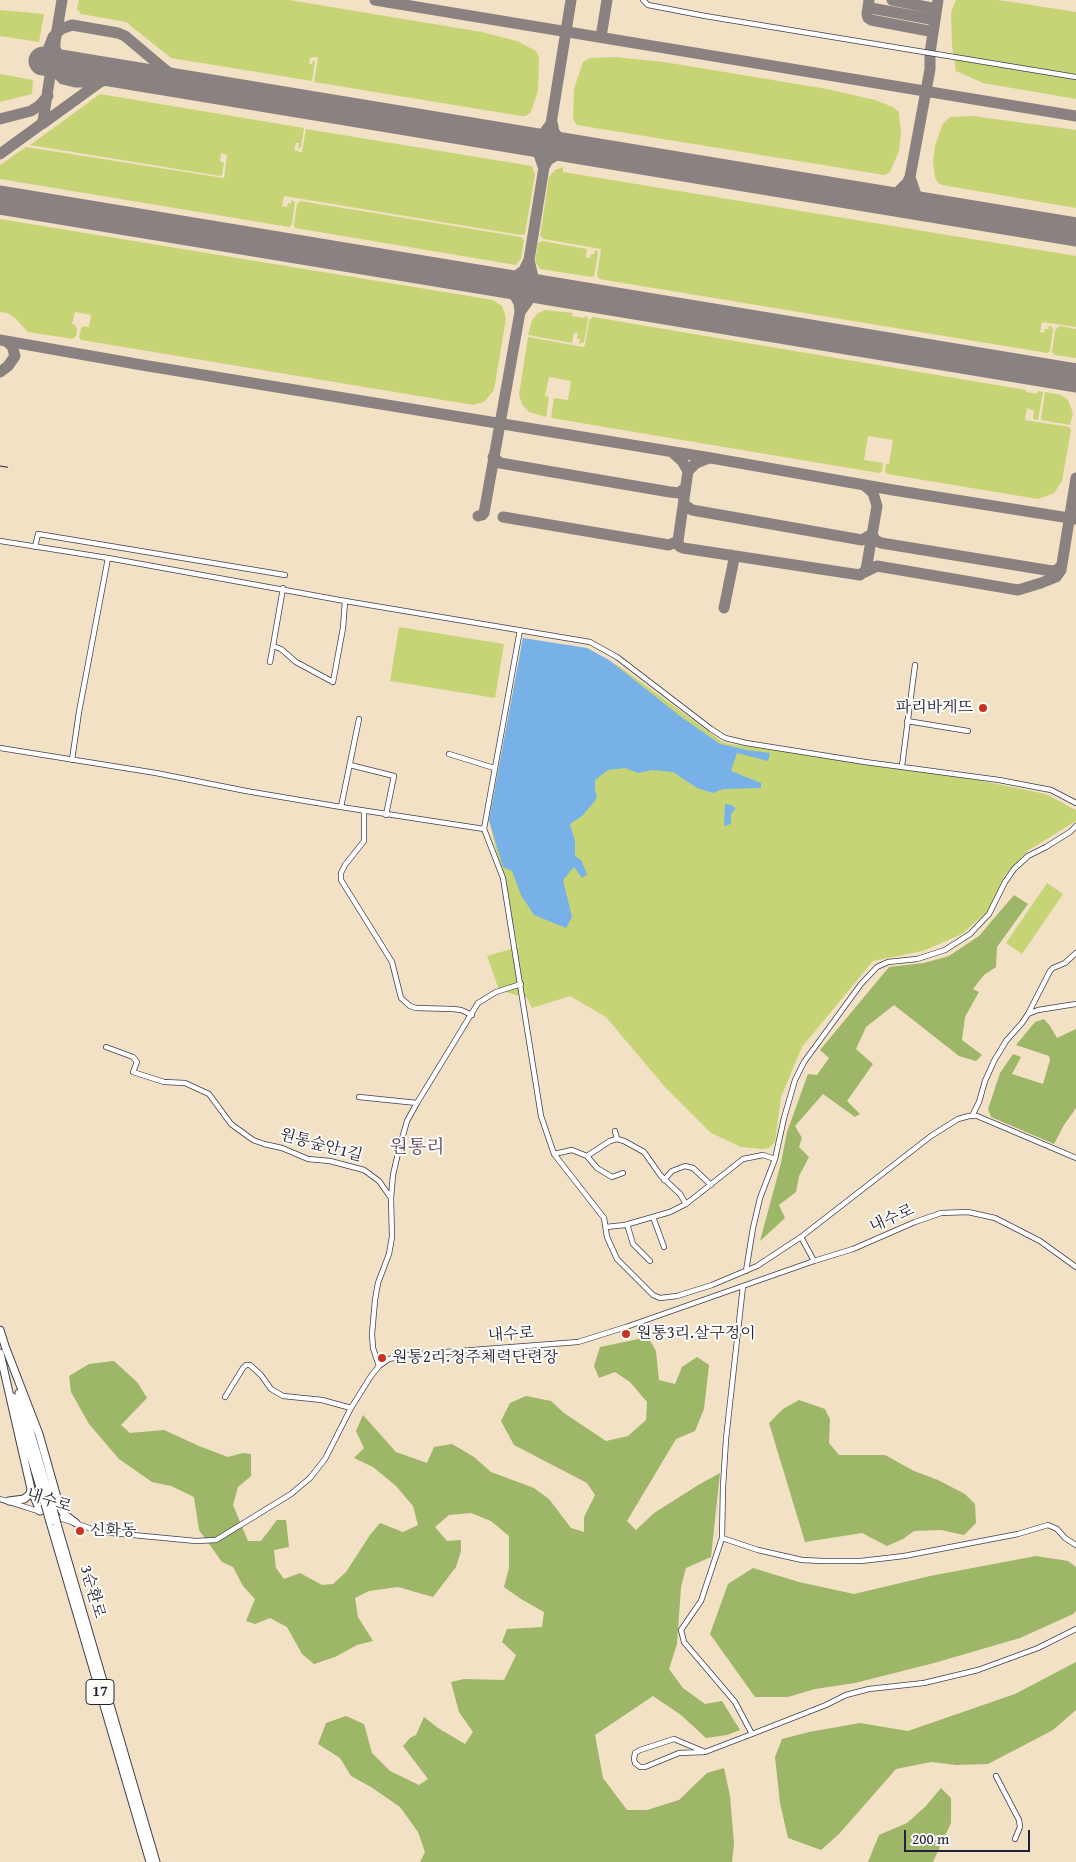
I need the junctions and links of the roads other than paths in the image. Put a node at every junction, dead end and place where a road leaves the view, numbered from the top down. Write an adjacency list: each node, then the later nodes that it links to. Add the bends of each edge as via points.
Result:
1 (643, 0): 2 (street, via 648,5 705,16)
2 (1076, 77)
3 (0, 541): 4 (street)
4 (35, 547): 5 (street); 6 (street, via 38,534)
5 (108, 558): 7 (street); 18 (street)
6 (285, 575)
7 (283, 588): 8 (street); 10 (street)
8 (345, 601): 9 (street); 10 (street, via 333,682)
9 (520, 630): 20 (street, via 600,646 726,738); 21 (street)
10 (273, 646): 11 (street)
11 (270, 662)
12 (915, 665): 14 (street)
13 (359, 719): 19 (street)
14 (907, 721): 15 (street); 20 (street)
15 (968, 731)
16 (0, 748): 18 (street)
17 (449, 754): 21 (street)
18 (72, 760): 23 (street)
19 (350, 765): 23 (street); 25 (street, via 394,776)
20 (902, 766): 22 (street, via 1051,790)
21 (494, 768): 27 (street)
22 (1076, 803)
23 (341, 808): 24 (street)
24 (364, 811): 25 (street); 32 (street, via 364,841 345,866 341,880 392,962 401,998 416,1008 453,1009)
25 (386, 815): 27 (street)
26 (1076, 826): 42 (street, via 1028,856 1014,869 989,914 970,934 929,956 888,962 877,967 861,984 804,1062 795,1080)
27 (484, 829): 29 (street, via 503,878)
28 (1076, 953): 31 (street, via 1050,971)
29 (521, 984): 32 (street, via 487,996 478,1003); 39 (street, via 541,1116)
30 (1076, 1004): 31 (street)
31 (1028, 1014): 36 (street, via 994,1062)
32 (472, 1015): 35 (street)
33 (106, 1047): 46 (street, 원통숲안1길, via 133,1057 137,1062 133,1072 164,1082 185,1083 206,1092 231,1124 253,1140 308,1159 364,1170)
34 (359, 1097): 35 (street)
35 (417, 1102): 46 (street, via 398,1153)
36 (972, 1116): 41 (street); 51 (street, via 958,1118 931,1136)
37 (615, 1131): 38 (street)
38 (617, 1139): 40 (street, via 603,1143); 44 (street, via 644,1152)
39 (554, 1154): 40 (street, via 572,1150); 50 (street, via 597,1206)
40 (587, 1156): 43 (street, via 597,1168 612,1176)
41 (1076, 1158)
42 (775, 1159): 45 (street, via 763,1155 743,1159); 56 (street, via 760,1198)
43 (623, 1173)
44 (664, 1180): 45 (street, via 672,1171 685,1166 693,1168); 47 (street)
45 (711, 1185): 47 (street)
46 (391, 1198): 60 (street, via 392,1243 378,1283 372,1329 373,1348)
47 (686, 1204): 48 (street)
48 (653, 1217): 49 (street); 52 (street)
49 (627, 1224): 50 (street); 54 (street, via 633,1244)
50 (606, 1227): 56 (street, via 617,1259 660,1298 677,1296)
51 (801, 1236): 53 (street); 56 (street)
52 (664, 1248)
53 (814, 1261): 55 (street, 내수로, via 852,1249 932,1215 959,1211 983,1214 1006,1223 1040,1241); 57 (street, 내수로)
54 (650, 1262)
55 (1076, 1267)
56 (746, 1271)
57 (743, 1286): 60 (street, 내수로, via 578,1342 407,1354); 70 (street, via 726,1439)
58 (0, 1330): 59 (highway, 3순환로 / 17)
59 (2, 1350): 63 (highway); 66 (highway, 3순환로 / 17); 67 (highway, via 39,1434)
60 (379, 1366): 62 (street, 내수로)
61 (225, 1397): 62 (street, via 243,1368 250,1364 276,1393)
62 (351, 1408): 69 (street, 내수로, via 325,1459 303,1484 220,1539 206,1541 116,1534)
63 (30, 1489): 65 (highway, via 30,1494 24,1499); 66 (highway)
64 (0, 1499): 65 (street, 내수로)
65 (9, 1501): 66 (street, 내수로)
66 (43, 1506): 67 (highway, via 48,1511); 68 (highway, 3순환로 / 17, bridge); 68 (street, 내수로)
67 (60, 1508): 68 (highway); 69 (highway)
68 (54, 1521): 69 (street, 내수로); 77 (highway, 3순환로 / 17); 78 (highway, 3순환로 / 17)
69 (76, 1523)
70 (722, 1538): 71 (street, via 758,1550 802,1560 823,1561 904,1556 1048,1525 1057,1528); 73 (street, via 701,1600 683,1624 681,1636 735,1702)
71 (1076, 1544)
72 (1076, 1629): 73 (street, via 1038,1648 978,1670 924,1683 846,1695)
73 (752, 1734): 74 (street)
74 (705, 1752): 74 (street, via 679,1753 644,1767 634,1759 640,1750 674,1739)
75 (996, 1776): 76 (street, via 1019,1820)
76 (1015, 1839)
77 (150, 1862)
78 (156, 1862)

